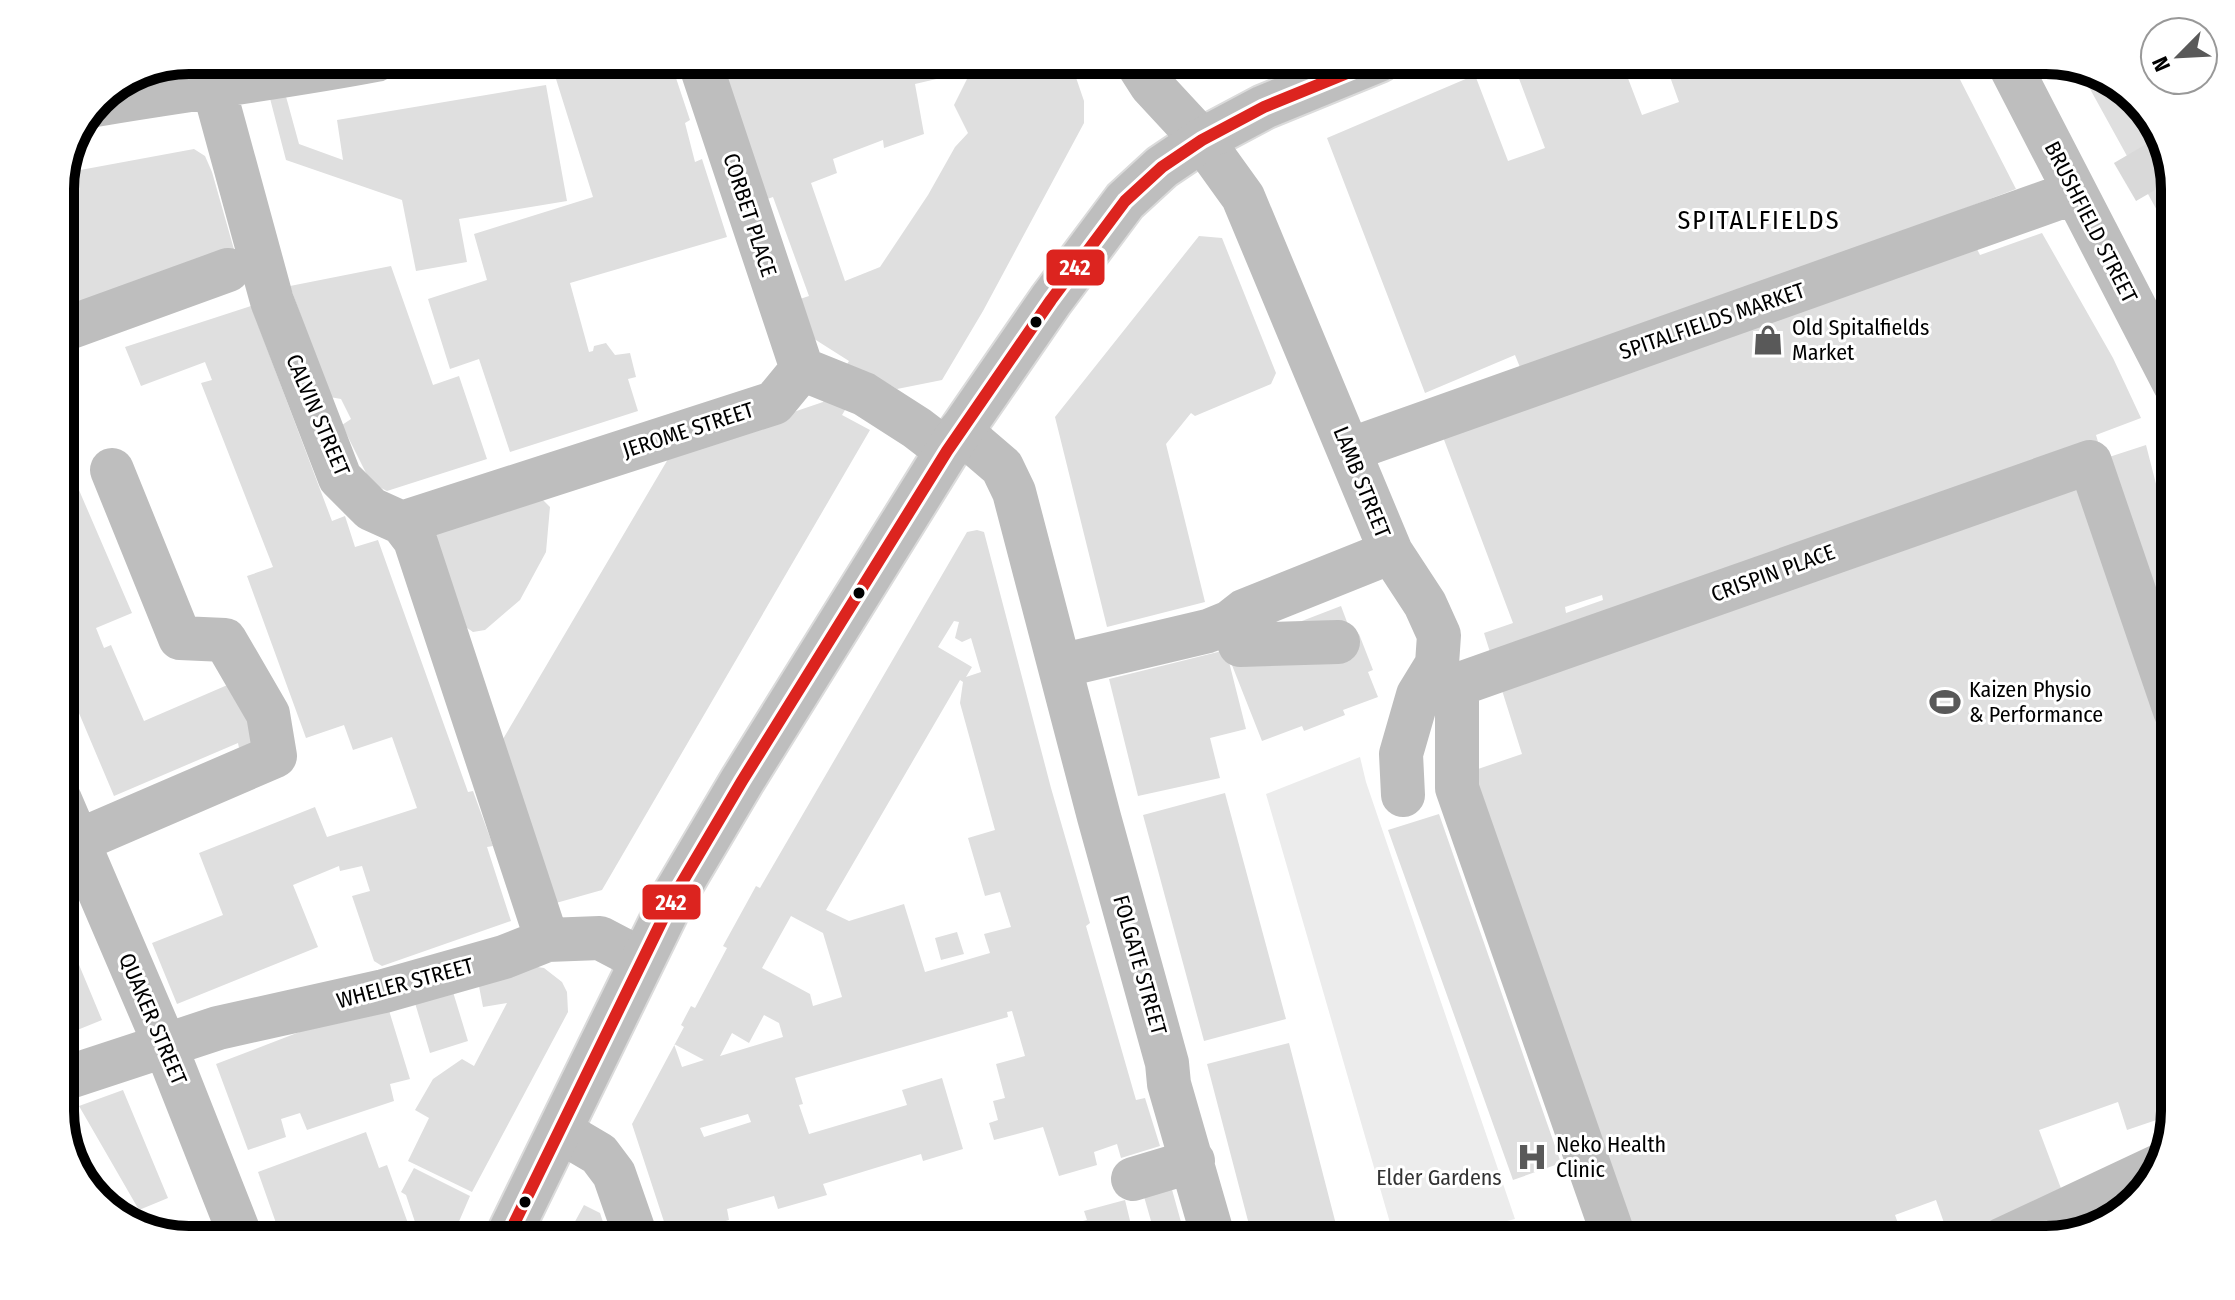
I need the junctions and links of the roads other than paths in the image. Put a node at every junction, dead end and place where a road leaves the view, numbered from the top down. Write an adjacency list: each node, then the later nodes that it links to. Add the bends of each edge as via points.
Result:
1 (301, 74): 6 (main road)
2 (704, 74): 13 (main road, CORBET PLACE)
3 (1144, 74): 8 (main road, LAMB STREET)
4 (1344, 74): 8 (main road)
5 (2014, 74): 9 (main road, BRUSHFIELD STREET)
6 (213, 85): 7 (main road); 17 (main road, CALVIN STREET, via 272,301 340,478 371,509)
7 (115, 102)
8 (1202, 140): 14 (main road, via 1125,201); 15 (main road, LAMB STREET, via 1243,197)
9 (2075, 192): 12 (main road, BRUSHFIELD STREET); 15 (main road, SPITALFIELDS MARKET)
10 (228, 270): 11 (main road)
11 (74, 326)
12 (2161, 358)
13 (802, 369): 14 (main road, via 864,394 917,428); 17 (main road, JEROME STREET, via 774,403)
14 (954, 441): 21 (main road, FOLGATE STREET, via 1002,467 1014,492); 28 (main road, via 742,781)
15 (1349, 450): 18 (main road, LAMB STREET)
16 (112, 470): 26 (main road, via 180,638 225,640 268,714 275,756)
17 (402, 523): 27 (main road, via 415,540)
18 (1391, 552): 19 (main road, LAMB STREET); 23 (main road, via 1425,604 1439,635)
19 (1219, 626): 20 (main road, via 1240,645); 21 (main road, LAMB STREET)
20 (1338, 642)
21 (1060, 666): 32 (main road, FOLGATE STREET)
22 (2161, 670): 23 (main road, CRISPIN PLACE, via 2090,462)
23 (1447, 674): 24 (main road, via 1418,695 1401,754); 39 (main road, via 1457,788)
24 (1403, 795)
25 (74, 832): 26 (main road, QUAKER STREET)
26 (78, 841): 29 (main road, QUAKER STREET)
27 (547, 940): 28 (main road, WHELER STREET, via 600,938); 29 (main road, WHELER STREET, via 384,991)
28 (642, 960): 31 (main road)
29 (165, 1045): 30 (main road, WHELER STREET); 35 (main road, QUAKER STREET)
30 (74, 1075)
31 (560, 1131): 36 (main road); 37 (main road, via 599,1154 614,1174)
32 (1193, 1161): 34 (main road); 38 (main road, FOLGATE STREET)
33 (2142, 1174): 40 (main road)
34 (1133, 1179)
35 (236, 1226)
36 (513, 1226)
37 (632, 1226)
38 (1210, 1226)
39 (1610, 1226)
40 (2031, 1226)

